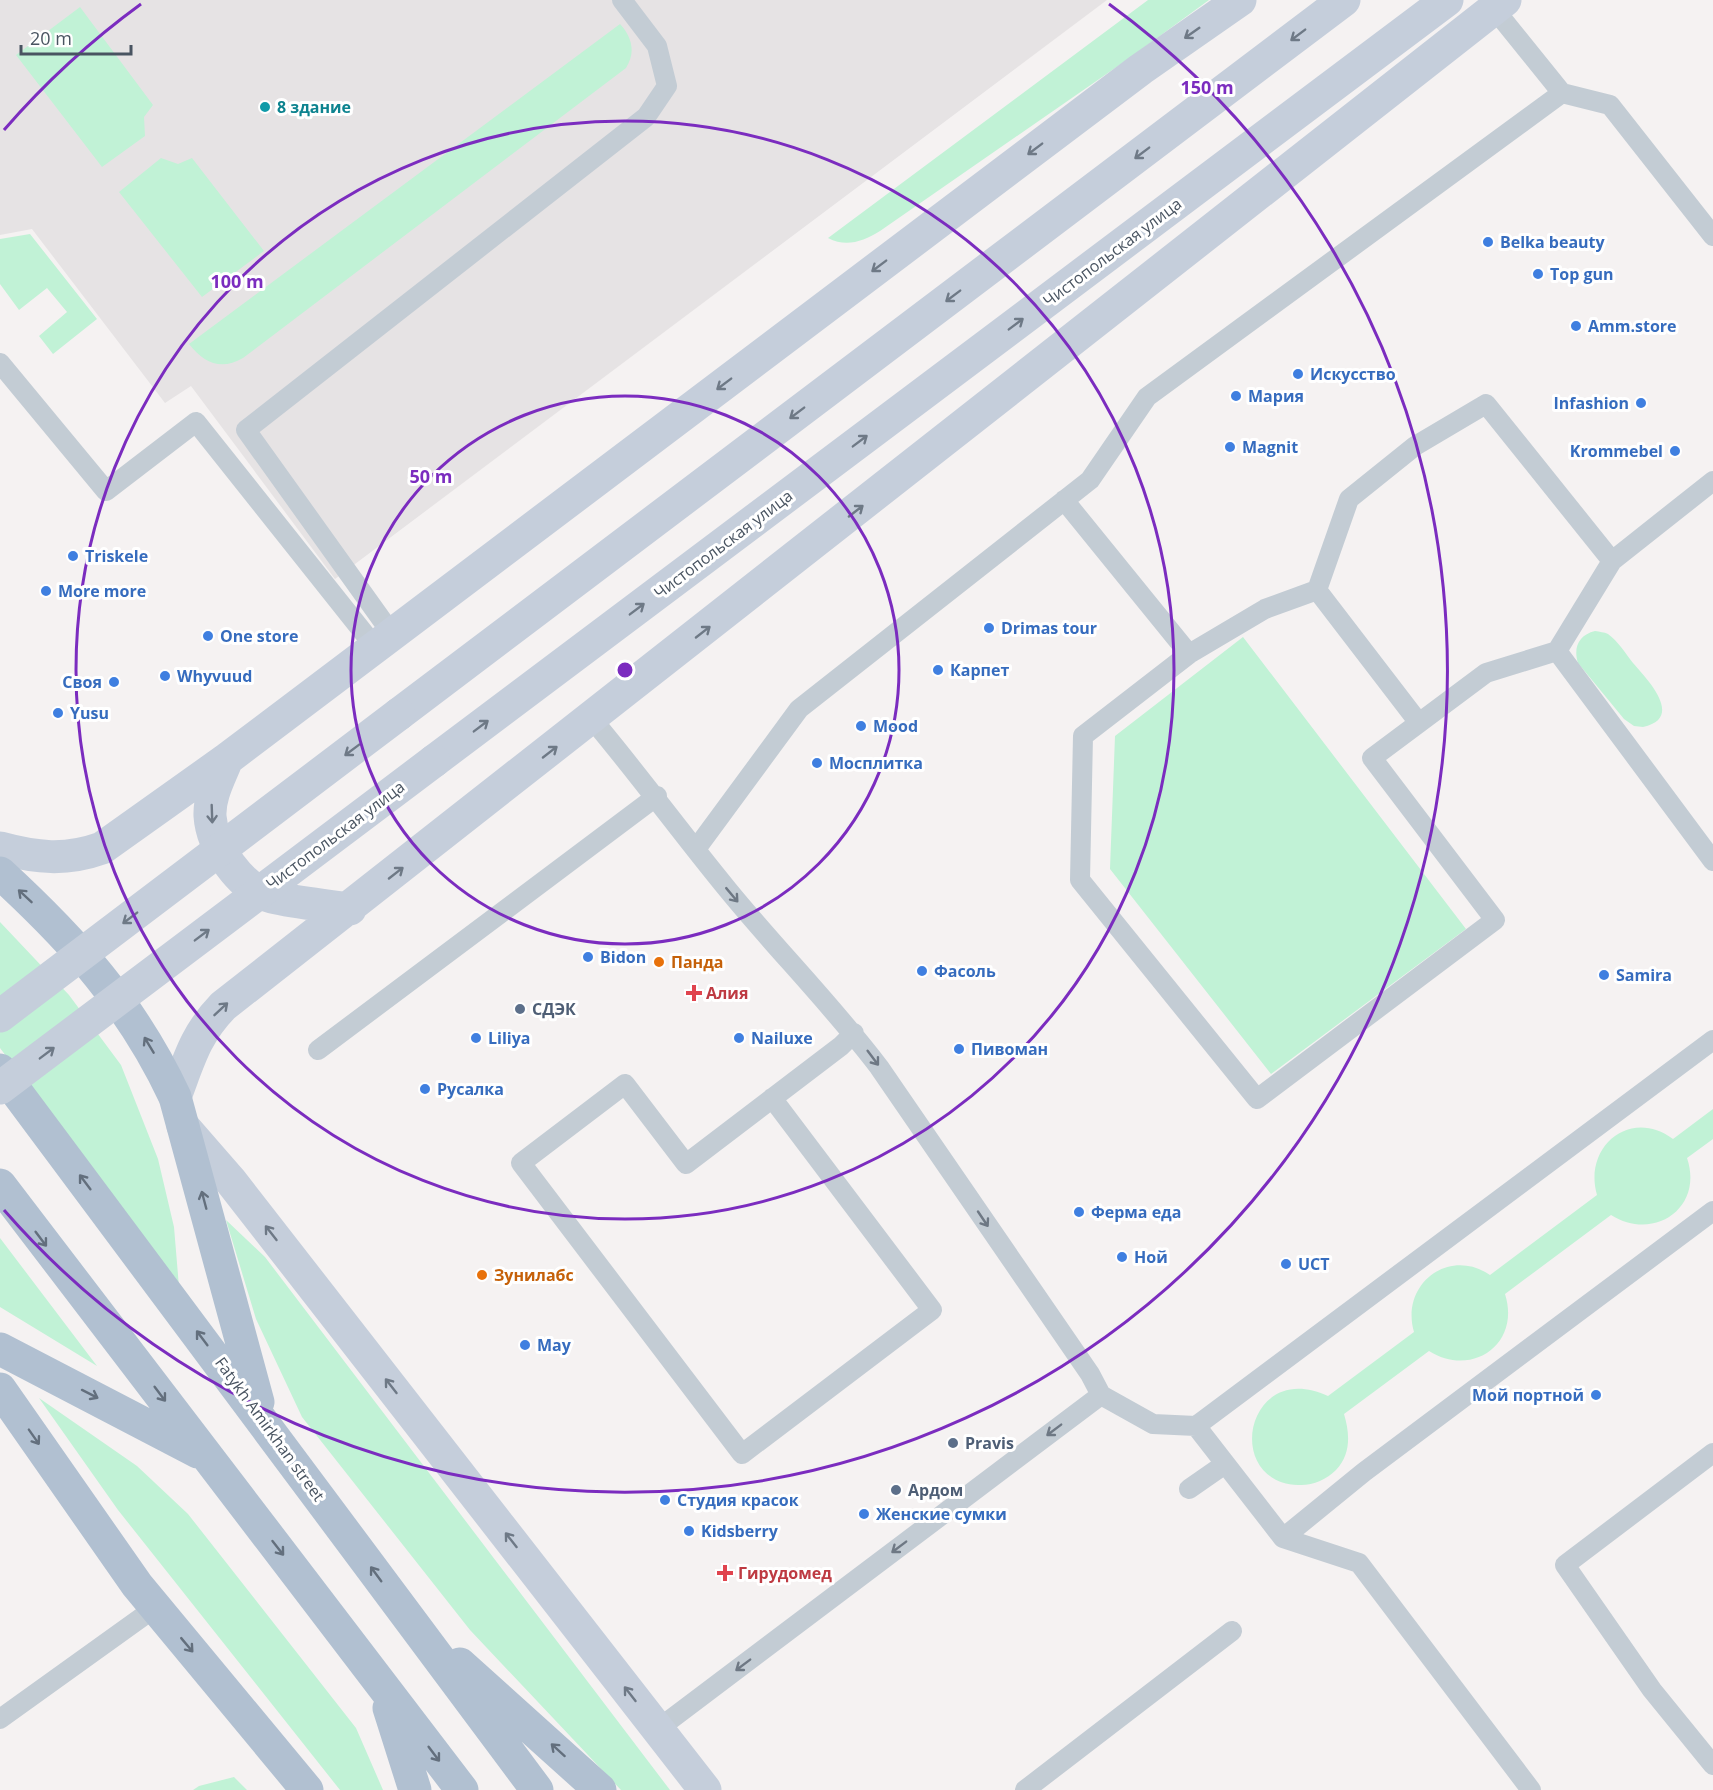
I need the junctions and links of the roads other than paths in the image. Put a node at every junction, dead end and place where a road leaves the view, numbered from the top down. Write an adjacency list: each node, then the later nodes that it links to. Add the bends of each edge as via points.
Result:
1 (622, 0): 13 (lane, via 657,46 667,86 646,117 246,430)
2 (1240, 0): 13 (main road, one-way to 13, via 1141,69)
3 (1344, 0): 25 (main road, one-way to 25, bridge)
4 (1447, 0): 30 (main road, Чистопольская улица, one-way to 4, bridge)
5 (1500, 5): 6 (lane); 16 (main road, one-way to 5)
6 (1562, 93): 7 (lane, via 1610,105); 10 (lane, via 1147,397 1090,480)
7 (1713, 236)
8 (0, 363): 13 (lane, via 106,491 196,422)
9 (1713, 481): 11 (lane)
10 (1064, 500): 15 (lane); 21 (lane, via 799,709)
11 (1612, 561): 12 (lane, via 1486,404 1414,446 1349,499); 14 (lane)
12 (1317, 590): 15 (lane, via 1265,609); 17 (lane)
13 (383, 641): 18 (main road)
14 (1557, 651): 17 (lane, via 1486,673); 22 (lane)
15 (1189, 654): 17 (lane, via 1083,736 1080,880 1257,1099 1494,920 1372,758)
16 (592, 718): 19 (lane); 24 (main road, one-way to 16)
17 (1419, 723)
18 (227, 759): 20 (main road, via 102,848 57,858 31,857); 24 (main road, one-way to 24, via 212,795 210,816 216,842 230,863 248,884 270,897)
19 (657, 796): 21 (lane); 28 (lane)
20 (0, 848)
21 (696, 849): 26 (lane, one-way to 26)
22 (1713, 861)
23 (0, 873): 32 (main road, one-way to 23, via 151,1047 119,999 52,921)
24 (350, 909): 32 (main road, one-way to 24, via 195,1041 206,1024 223,1006)
25 (0, 1016)
26 (854, 1033): 31 (lane); 37 (lane, one-way to 37)
27 (1713, 1040): 39 (lane)
28 (318, 1050)
29 (0, 1070): 38 (main road, Fatykh Amirkhan street, one-way to 29)
30 (0, 1088)
31 (772, 1098): 31 (lane, via 686,1164 625,1084 521,1163 742,1454 932,1310)
32 (179, 1111): 38 (main road, one-way to 32); 50 (main road, one-way to 32)
33 (0, 1185): 41 (main road, one-way to 41)
34 (1713, 1210): 44 (lane)
35 (0, 1349): 41 (main road, one-way to 41)
36 (0, 1389): 45 (main road, one-way to 45)
37 (1101, 1395): 39 (lane, via 1153,1424); 50 (lane, one-way to 50)
38 (263, 1418): 46 (main road, Fatykh Amirkhan street, one-way to 38)
39 (1196, 1426): 42 (lane)
40 (1713, 1453): 51 (lane, via 1565,1565 1652,1690)
41 (209, 1458): 48 (main road, one-way to 48)
42 (1225, 1464): 43 (lane); 44 (lane)
43 (1188, 1490)
44 (1283, 1538): 59 (lane, via 1359,1563)
45 (156, 1607): 49 (lane); 52 (main road, one-way to 52)
46 (411, 1621): 55 (main road, Fatykh Amirkhan street); 56 (main road, one-way to 46)
47 (1232, 1631): 58 (lane)
48 (382, 1683): 53 (main road); 54 (main road, one-way to 54)
49 (0, 1719)
50 (657, 1729): 57 (main road)
51 (1713, 1765)
52 (307, 1790)
53 (415, 1790)
54 (462, 1790)
55 (537, 1790)
56 (600, 1790)
57 (705, 1790)
58 (1025, 1790)
59 (1530, 1790)

